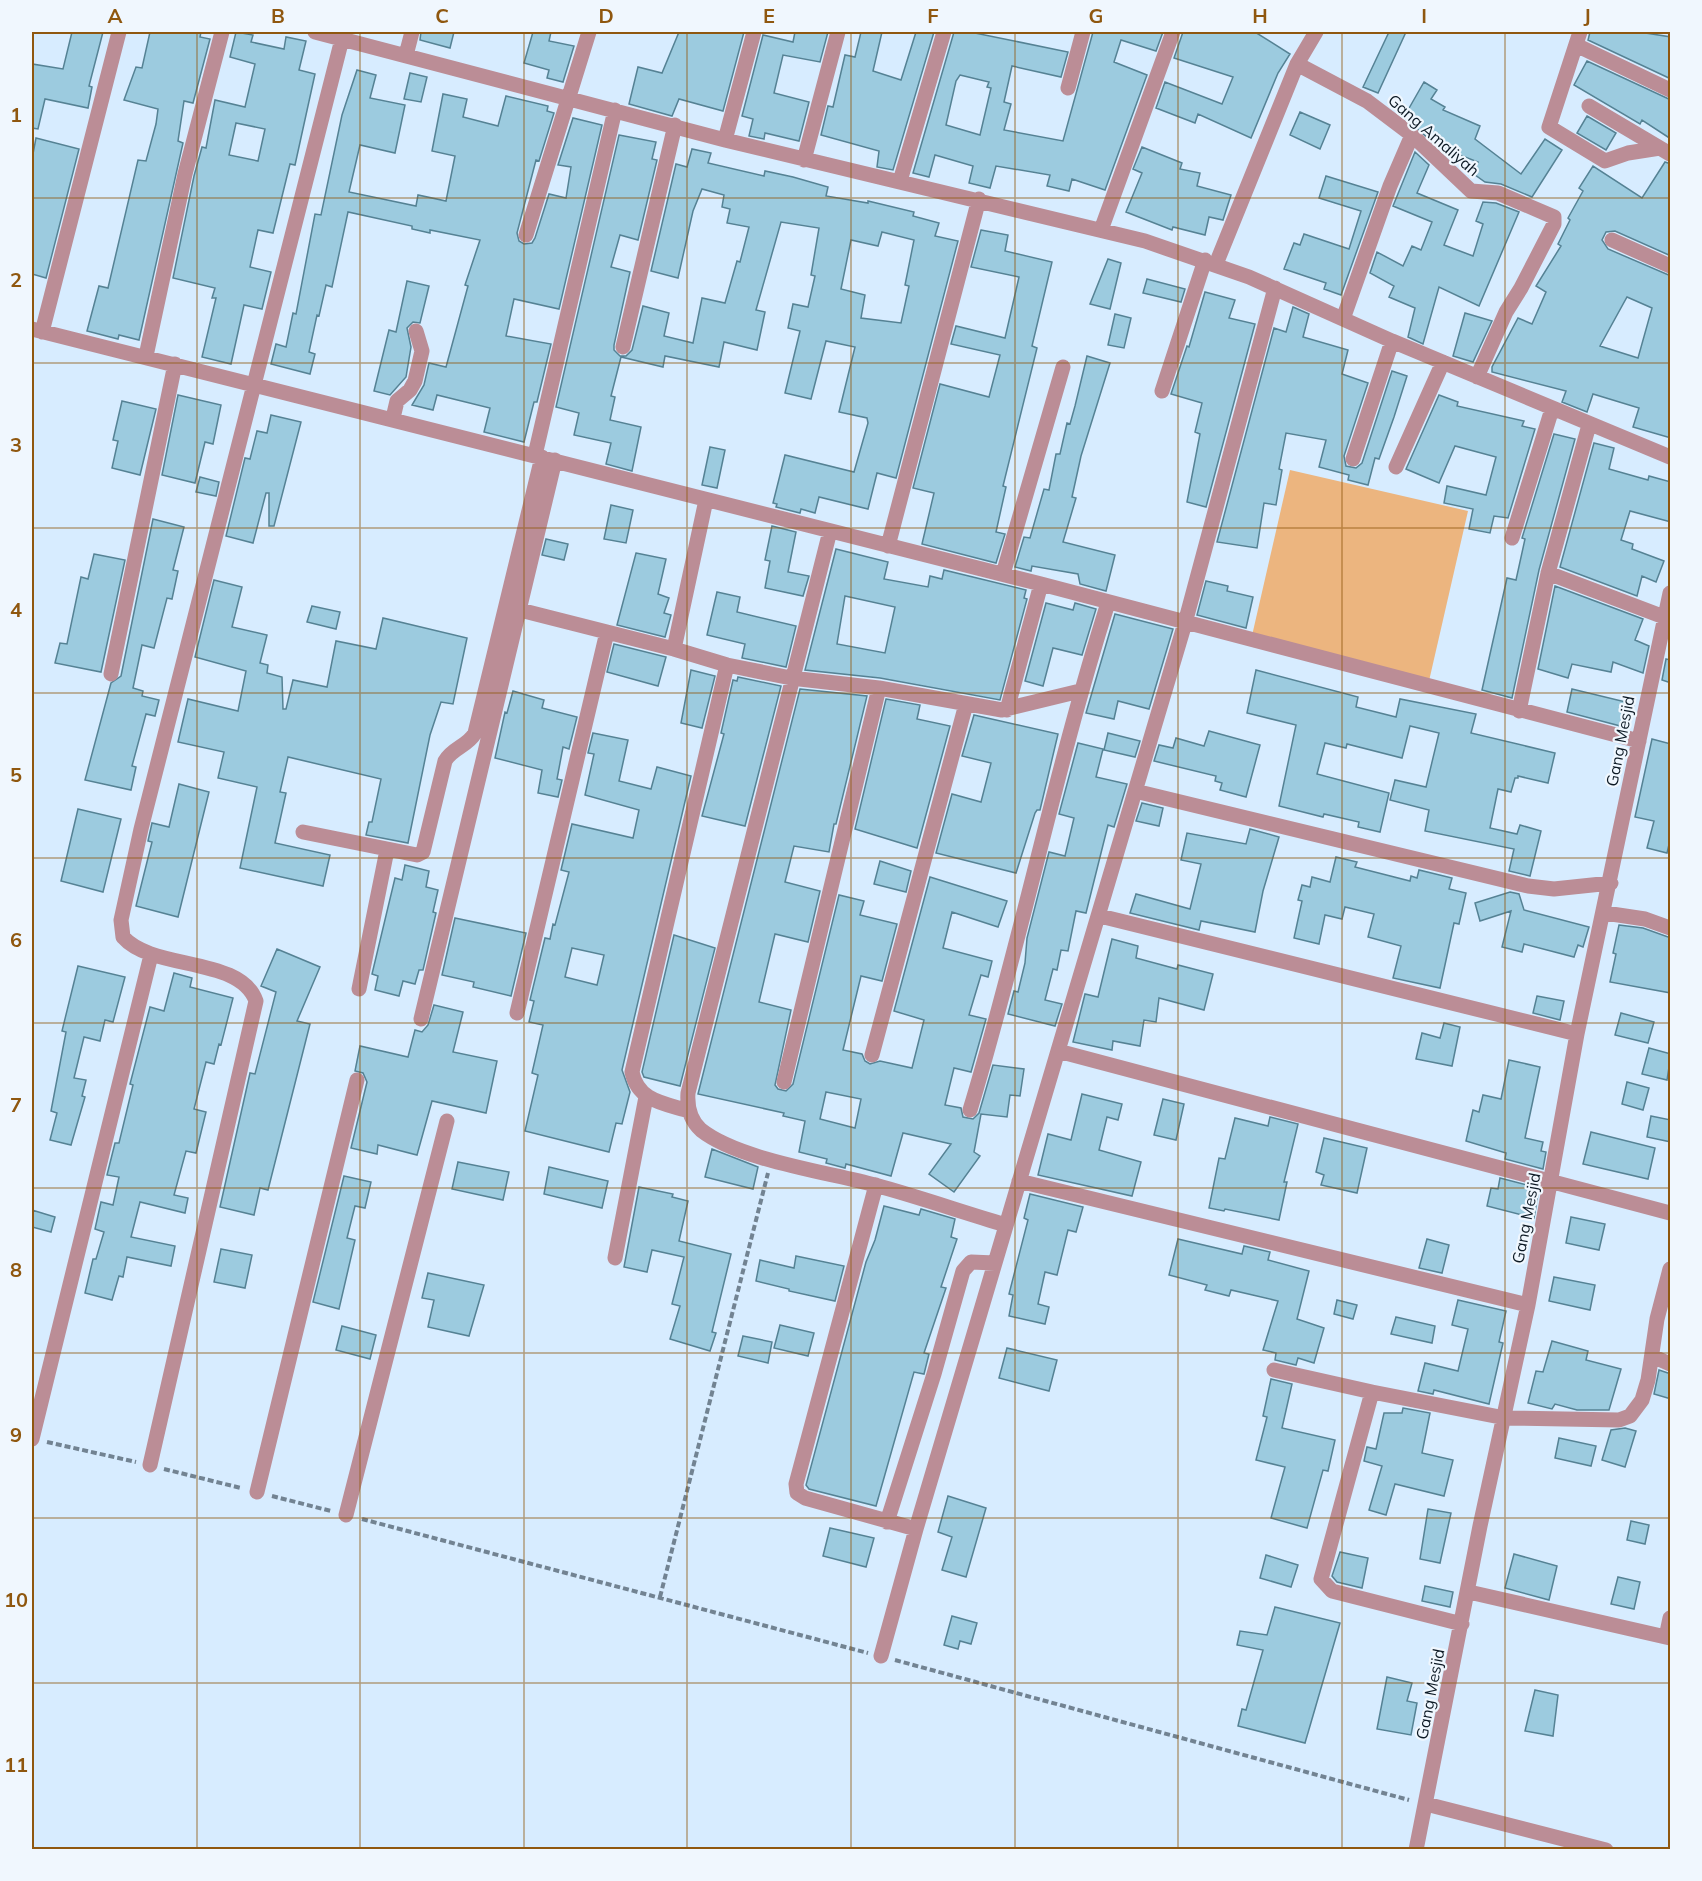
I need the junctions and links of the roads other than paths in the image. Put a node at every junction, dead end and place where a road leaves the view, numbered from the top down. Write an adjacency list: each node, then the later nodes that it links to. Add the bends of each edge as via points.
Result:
1 (119, 32): 35 (street)
2 (222, 32): 39 (street)
3 (315, 32): 13 (street)
4 (412, 32): 14 (street)
5 (589, 32): 18 (street)
6 (754, 32): 23 (street)
7 (838, 32): 25 (street)
8 (944, 32): 26 (street)
9 (1083, 32): 16 (street)
10 (1173, 32): 28 (street)
11 (1316, 32): 15 (street)
12 (1578, 38): 17 (street); 24 (street, via 1549,127 1605,161 1628,153)
13 (342, 39): 14 (street); 44 (street)
14 (406, 55): 18 (street)
15 (1297, 64): 22 (street, Gang Amaliyah, via 1367,101); 31 (street)
16 (1068, 88)
17 (1671, 90)
18 (571, 98): 20 (street); 29 (street)
19 (1589, 106): 24 (street)
20 (615, 110): 21 (street); 49 (street)
21 (675, 125): 23 (street); 38 (street)
22 (1412, 135): 34 (street); 43 (street, Gang Amaliyah, via 1471,191 1498,193 1554,217 1554,224 1506,312)
23 (725, 140): 25 (street)
24 (1665, 151)
25 (804, 160): 26 (street)
26 (900, 181): 27 (street)
27 (979, 199): 28 (street); 56 (street)
28 (1101, 230): 31 (street)
29 (526, 235)
30 (1612, 240): 32 (street)
31 (1211, 262): 33 (street); 45 (street)
32 (1671, 266)
33 (1275, 288): 34 (street); 64 (street)
34 (1343, 319): 37 (street)
35 (37, 330): 39 (street)
36 (416, 331): 47 (street, via 422,351 415,381 398,401)
37 (1392, 340): 40 (street); 51 (street)
38 (623, 347)
39 (146, 356): 41 (street)
40 (1443, 362): 43 (street); 52 (street)
41 (175, 364): 44 (street); 69 (street)
42 (1063, 368): 58 (street)
43 (1477, 377): 46 (street)
44 (253, 383): 47 (street); 84 (street, via 121,920 123,937 139,951)
45 (1162, 391)
46 (1552, 408): 48 (street); 55 (street)
47 (393, 418): 49 (street)
48 (1589, 425): 50 (street); 57 (street)
49 (544, 457): 53 (street); 62 (street); 79 (street, via 475,733 445,761 421,854)
50 (1671, 457)
51 (1353, 459)
52 (1396, 467)
53 (706, 500): 54 (street); 67 (street)
54 (830, 531): 56 (street); 70 (street)
55 (1512, 538)
56 (888, 546): 58 (street)
57 (1548, 573): 63 (street); 75 (street)
58 (1003, 574): 59 (street)
59 (1041, 584): 61 (street); 74 (street)
60 (1671, 593): 63 (street, Gang Mesjid)
61 (1108, 603): 64 (street); 72 (street)
62 (520, 610): 65 (street); 87 (street)
63 (1664, 617): 66 (street, Gang Mesjid)
64 (1185, 623): 75 (street); 77 (street)
65 (607, 632): 67 (street); 86 (street)
66 (1664, 646): 76 (street, Gang Mesjid)
67 (674, 649): 68 (street)
68 (727, 665): 70 (street); 93 (street, via 633,1063 636,1086)
69 (111, 674)
70 (791, 678): 71 (street); 95 (street, via 688,1093)
71 (879, 688): 73 (street); 92 (street)
72 (1080, 692): 74 (street); 94 (street, via 1000,1010)
73 (966, 704): 74 (street); 90 (street)
74 (1007, 710)
75 (1519, 711): 76 (street)
76 (1639, 741): 80 (street, Gang Mesjid)
77 (1135, 791): 80 (street, via 1528,886 1554,889); 82 (street)
78 (303, 832): 79 (street)
79 (387, 850): 85 (street)
80 (1611, 883): 81 (street, Gang Mesjid)
81 (1605, 913): 83 (street, via 1645,919); 88 (street, Gang Mesjid)
82 (1100, 916): 88 (street); 89 (street)
83 (1671, 928)
84 (151, 955): 111 (street); 112 (street, via 207,968 237,980 252,991 256,1001)
85 (359, 989)
86 (517, 1013)
87 (421, 1019)
88 (1577, 1034): 97 (street, Gang Mesjid)
89 (1058, 1051): 97 (street); 98 (street)
90 (872, 1055)
91 (357, 1080): 113 (street)
92 (784, 1082)
93 (646, 1097): 95 (street); 102 (street)
94 (970, 1110)
95 (689, 1111): 99 (street, via 697,1125 719,1141 771,1160)
96 (447, 1121): 114 (street)
97 (1552, 1180): 100 (street); 105 (street, Gang Mesjid)
98 (1019, 1181): 101 (street); 105 (street)
99 (876, 1185): 101 (street); 115 (street, via 796,1484 797,1493 805,1498)
100 (1671, 1213)
101 (1006, 1225): 103 (street)
102 (615, 1258)
103 (995, 1263): 115 (street, via 971,1262 963,1271); 116 (street)
104 (1671, 1269): 106 (street, via 1657,1319)
105 (1528, 1305): 110 (street, Gang Mesjid)
106 (1652, 1356): 107 (street); 110 (street, via 1642,1400 1630,1416 1619,1420)
107 (1671, 1364)
108 (1274, 1370): 109 (street)
109 (1372, 1392): 110 (street); 119 (street, via 1321,1580 1332,1591)
110 (1505, 1418): 117 (street, Gang Mesjid)
111 (32, 1439)
112 (150, 1465)
113 (257, 1492)
114 (346, 1515)
115 (887, 1522): 116 (street)
116 (916, 1529): 121 (street)
117 (1469, 1592): 119 (street, Gang Mesjid); 120 (street)
118 (1671, 1618): 120 (street)
119 (1462, 1624): 122 (street, Gang Mesjid)
120 (1668, 1638)
121 (880, 1656)
122 (1426, 1804): 123 (street, Gang Mesjid); 124 (street)
123 (1416, 1850)
124 (1606, 1850)

